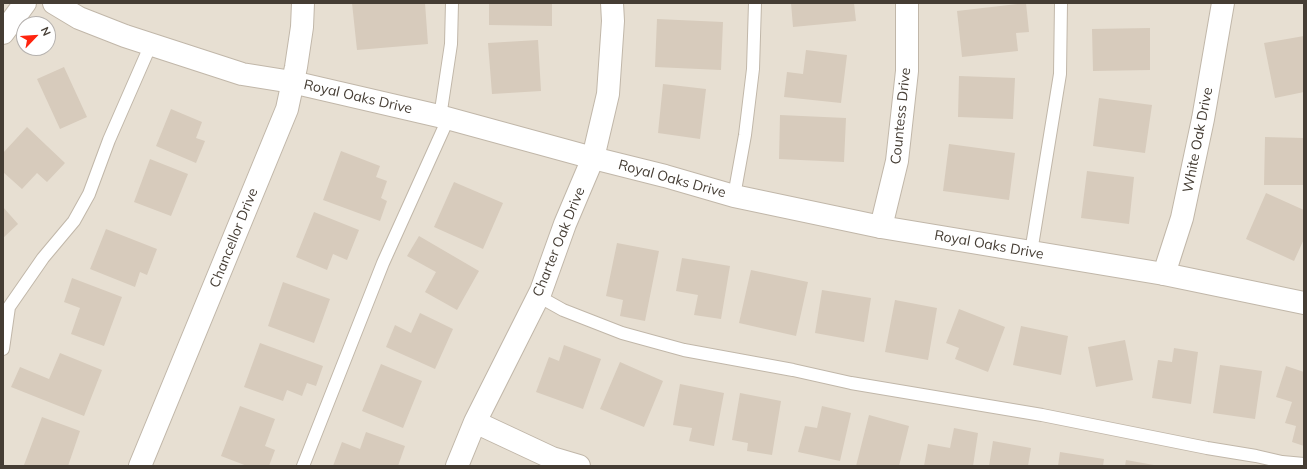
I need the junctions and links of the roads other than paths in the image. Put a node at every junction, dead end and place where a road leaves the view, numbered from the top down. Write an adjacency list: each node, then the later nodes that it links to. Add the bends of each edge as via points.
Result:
1 (25, 3): 10 (street)
2 (54, 3): 11 (street, Royal Oaks Drive, via 79,18)
3 (303, 3): 12 (street, Chancellor Drive, via 302,27)
4 (452, 3): 13 (lane, via 452,44)
5 (612, 3): 14 (street, Charter Oak Drive, via 608,94)
6 (755, 3): 15 (lane, via 753,69)
7 (907, 3): 16 (street, Countess Drive, via 907,70 897,161)
8 (1061, 3): 17 (lane, via 1060,74)
9 (1223, 3): 18 (street, White Oak Drive, via 1203,120 1182,218)
10 (3, 33)
11 (151, 44): 12 (street, Royal Oaks Drive, via 242,74); 21 (lane, via 109,140 89,194 74,221 9,307)
12 (292, 82): 13 (street, Royal Oaks Drive); 24 (street, Chancellor Drive, via 287,109)
13 (444, 118): 14 (street, Royal Oaks Drive); 25 (lane)
14 (593, 158): 15 (street, Royal Oaks Drive); 19 (street, Charter Oak Drive)
15 (734, 196): 16 (street, Royal Oaks Drive)
16 (881, 227): 17 (street, Royal Oaks Drive)
17 (1031, 252): 18 (street, Royal Oaks Drive)
18 (1164, 274): 20 (street, Royal Oaks Drive)
19 (538, 296): 22 (street, Charter Oak Drive); 23 (lane, via 563,310 622,333 684,350 851,383)
20 (1304, 303)
21 (3, 349)
22 (475, 422): 26 (street, Charter Oak Drive); 27 (street, via 552,458)
23 (1304, 464)
24 (140, 466)
25 (303, 466)
26 (456, 466)
27 (579, 466)

